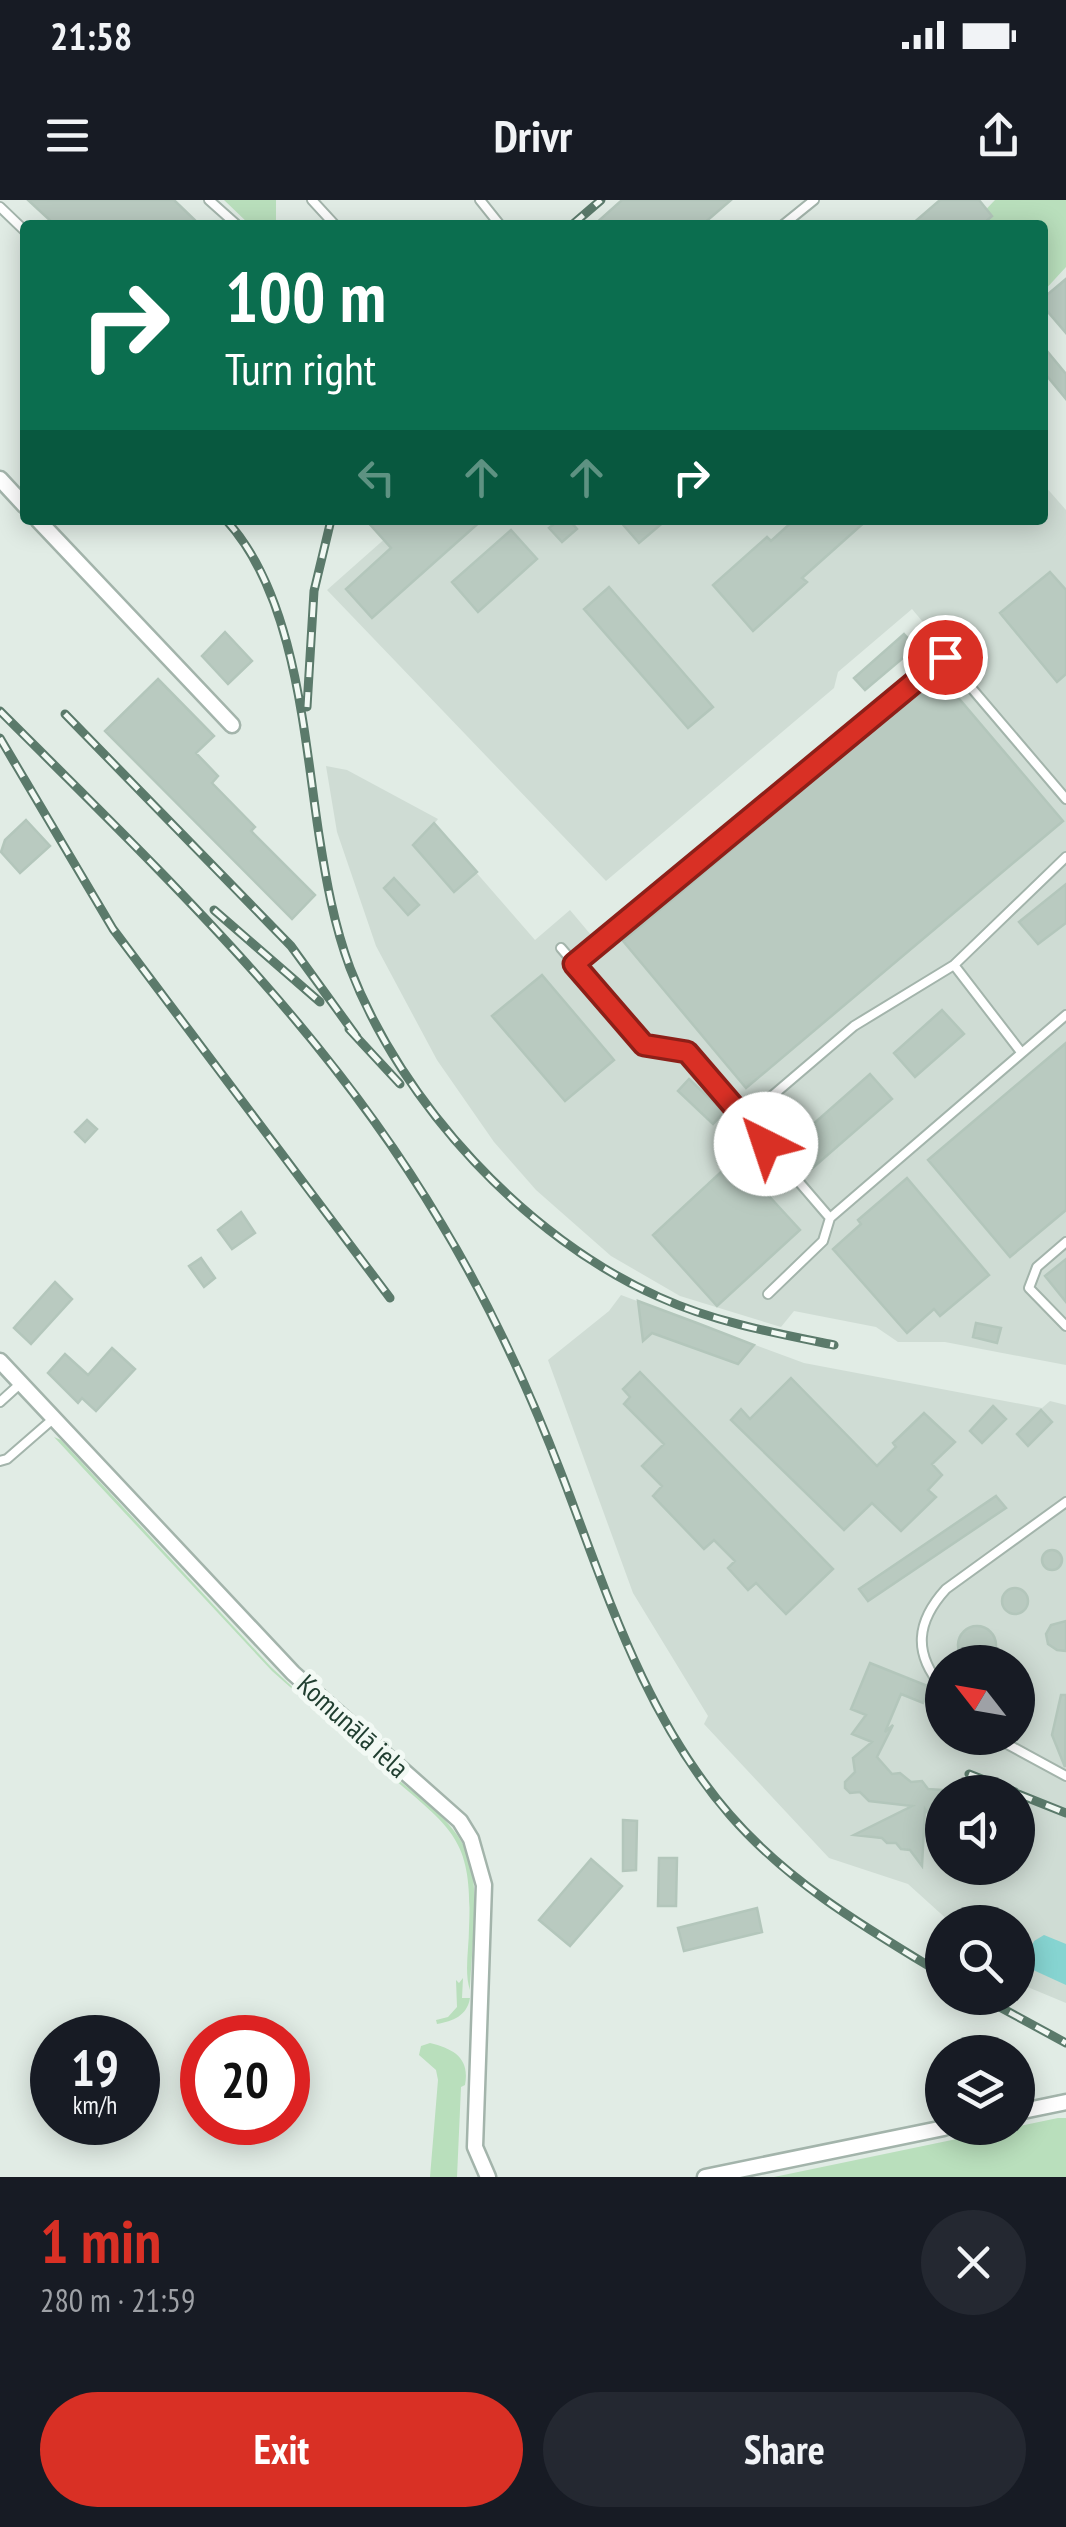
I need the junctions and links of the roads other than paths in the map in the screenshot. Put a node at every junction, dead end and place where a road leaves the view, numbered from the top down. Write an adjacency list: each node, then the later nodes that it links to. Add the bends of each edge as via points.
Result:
1 (209, 200): 6 (lane)
2 (312, 200): 7 (lane)
3 (480, 200): 8 (lane)
4 (814, 200): 9 (lane)
5 (0, 207): 10 (lane)
6 (231, 220)
7 (330, 220)
8 (496, 220)
9 (789, 220)
10 (20, 226)
11 (0, 479): 12 (street)
12 (20, 501)
13 (43, 525): 14 (street)
14 (232, 724)
15 (1066, 799): 18 (lane, via 945,657)
16 (1066, 857): 19 (lane)
17 (561, 948): 18 (lane)
18 (574, 964): 22 (lane, via 644,1045 687,1052)
19 (954, 965): 21 (lane); 22 (lane, via 854,1026)
20 (1066, 1015): 21 (lane)
21 (1021, 1052): 23 (lane)
22 (745, 1118): 23 (lane)
23 (830, 1218): 25 (lane, via 824,1241)
24 (1066, 1242): 26 (lane, via 1037,1268 1029,1288)
25 (768, 1294)
26 (1066, 1326)
27 (0, 1361): 28 (street, Komunālā iela)
28 (20, 1384): 29 (lane); 30 (street, Komunālā iela)
29 (0, 1402)
30 (54, 1419): 31 (lane); 39 (street, Komunālā iela, via 294,1674 472,1840 484,1885 475,2148)
31 (0, 1461)
32 (1066, 1502): 33 (lane, via 934,1602 922,1632)
33 (925, 1660)
34 (1027, 1755): 35 (lane)
35 (1066, 1776)
36 (1066, 2102): 37 (street)
37 (1035, 2108)
38 (925, 2132): 40 (street)
39 (488, 2177)
40 (705, 2177)

